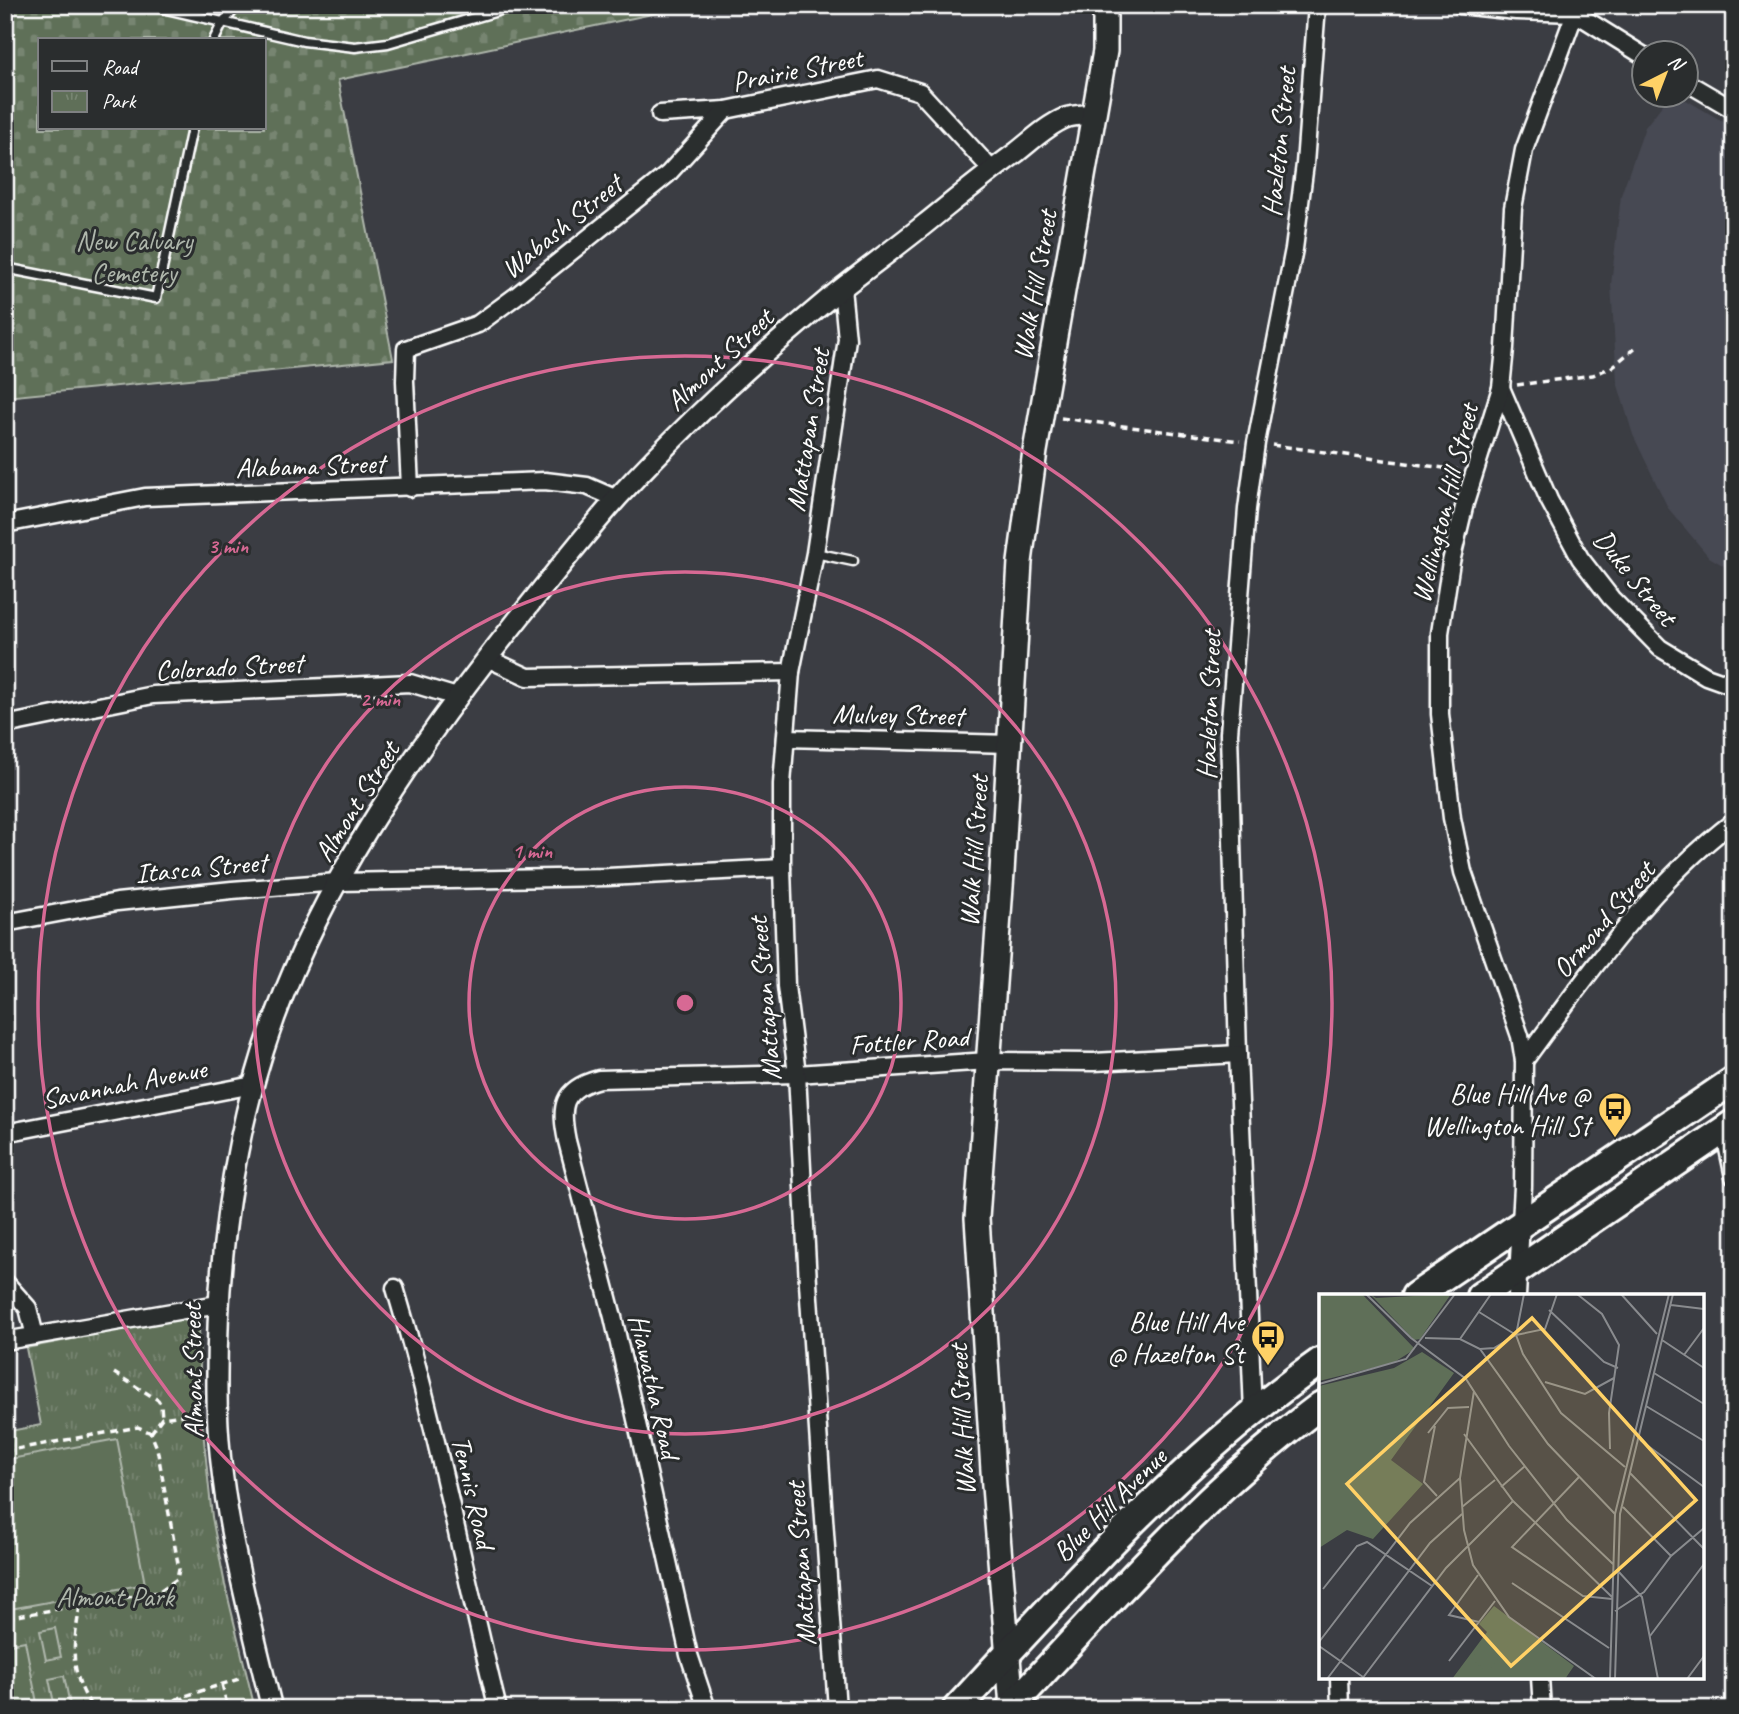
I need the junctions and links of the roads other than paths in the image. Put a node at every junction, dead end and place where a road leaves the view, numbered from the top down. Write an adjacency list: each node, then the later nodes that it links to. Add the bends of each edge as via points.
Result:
1 (149, 5): 8 (lane)
2 (238, 5): 8 (lane)
3 (518, 5): 8 (lane, via 388,43 355,47 304,41)
4 (1105, 5): 15 (main road, Walk Hill Street, via 1105,51)
5 (1317, 5): 37 (street, Hazleton Street, via 1294,249 1254,456 1239,592 1229,733)
6 (1460, 5): 7 (street, via 1516,11)
7 (1577, 8): 10 (street); 20 (street, Wellington Hill Street, via 1524,150 1513,208)
8 (223, 22): 9 (lane)
9 (215, 38)
10 (1630, 46)
11 (1700, 90): 13 (street)
12 (726, 110): 14 (street, Prairie Street); 17 (street, Prairie Street, via 878,79 920,92); 21 (street, Wabash Street, via 668,174 516,296 478,324 406,349)
13 (1734, 110)
14 (660, 114)
15 (1094, 114): 17 (street, Almont Street, via 1062,119); 32 (main road, Walk Hill Street, via 1033,464 1020,562)
16 (192, 130): 18 (lane, via 156,298)
17 (992, 170): 19 (street, Almont Street)
18 (5, 268)
19 (842, 288): 22 (street, Almont Street, via 691,422); 24 (street, Mattapan Street, via 847,339)
20 (1501, 388): 28 (street, Duke Street, via 1549,500 1580,558 1611,598 1660,648); 39 (street, Wellington Hill Street, via 1451,562 1440,633 1440,714 1462,872 1520,1036)
21 (410, 488): 22 (street, Alabama Street, via 545,481 586,486); 23 (street, Alabama Street, via 145,497)
22 (617, 499): 26 (street, Almont Street)
23 (5, 524)
24 (815, 553): 25 (lane); 27 (street, Mattapan Street)
25 (853, 561)
26 (487, 658): 27 (street, via 527,677); 29 (street, Almont Street)
27 (792, 672): 31 (street, Mattapan Street)
28 (1734, 687)
29 (457, 697): 30 (street, Colorado Street, via 410,683 167,694); 35 (street, Almont Street, via 393,789)
30 (5, 725)
31 (786, 737): 32 (street, Mulvey Street); 34 (street, Mattapan Street)
32 (1010, 744): 38 (main road, Walk Hill Street)
33 (1734, 821): 39 (street, Ormond Street, via 1662,888 1595,965)
34 (782, 868): 35 (street, Itasca Street, via 608,877); 40 (street, Mattapan Street, via 786,986)
35 (338, 882): 36 (street, Itasca Street, via 117,902); 43 (street, Almont Street, via 276,1015)
36 (5, 923)
37 (1238, 1055): 38 (street, Fottler Road, via 1094,1062); 59 (street, Hazleton Street)
38 (988, 1061): 40 (street, Fottler Road); 60 (main road, Walk Hill Street, via 977,1218)
39 (1524, 1061): 47 (street, Wellington Hill Street)
40 (797, 1074): 42 (street, Fottler Road); 67 (street, Mattapan Street)
41 (1734, 1080): 47 (highway)
42 (585, 1083): 66 (street, Hiawatha Road, via 565,1100 562,1114 567,1141 613,1317 688,1655)
43 (253, 1085): 45 (street, Savannah Avenue); 54 (street, Almont Street, via 228,1207)
44 (1729, 1127): 46 (street); 48 (highway)
45 (5, 1133)
46 (1734, 1177)
47 (1521, 1225): 48 (street, Wellington Hill Street); 51 (highway)
48 (1519, 1269): 52 (highway); 53 (street, Wellington Hill Street)
49 (5, 1282): 55 (street, via 28,1308)
50 (395, 1288): 65 (street, Tennis Road, via 440,1456)
51 (1418, 1294)
52 (1483, 1294)
53 (1517, 1294)
54 (218, 1304): 55 (street); 64 (street, Almont Street, via 216,1396 227,1510)
55 (35, 1336): 56 (street)
56 (5, 1341)
57 (1319, 1362): 59 (highway, Blue Hill Avenue)
58 (1319, 1407): 63 (highway, via 1213,1495)
59 (1253, 1412): 60 (highway, Blue Hill Avenue, via 1170,1487)
60 (1009, 1652): 63 (main road, Walk Hill Street); 68 (highway, Blue Hill Avenue)
61 (1339, 1679): 69 (street)
62 (1540, 1679): 70 (street)
63 (1010, 1707)
64 (272, 1709)
65 (498, 1709)
66 (707, 1709)
67 (837, 1709)
68 (956, 1709)
69 (1340, 1709)
70 (1542, 1709)

